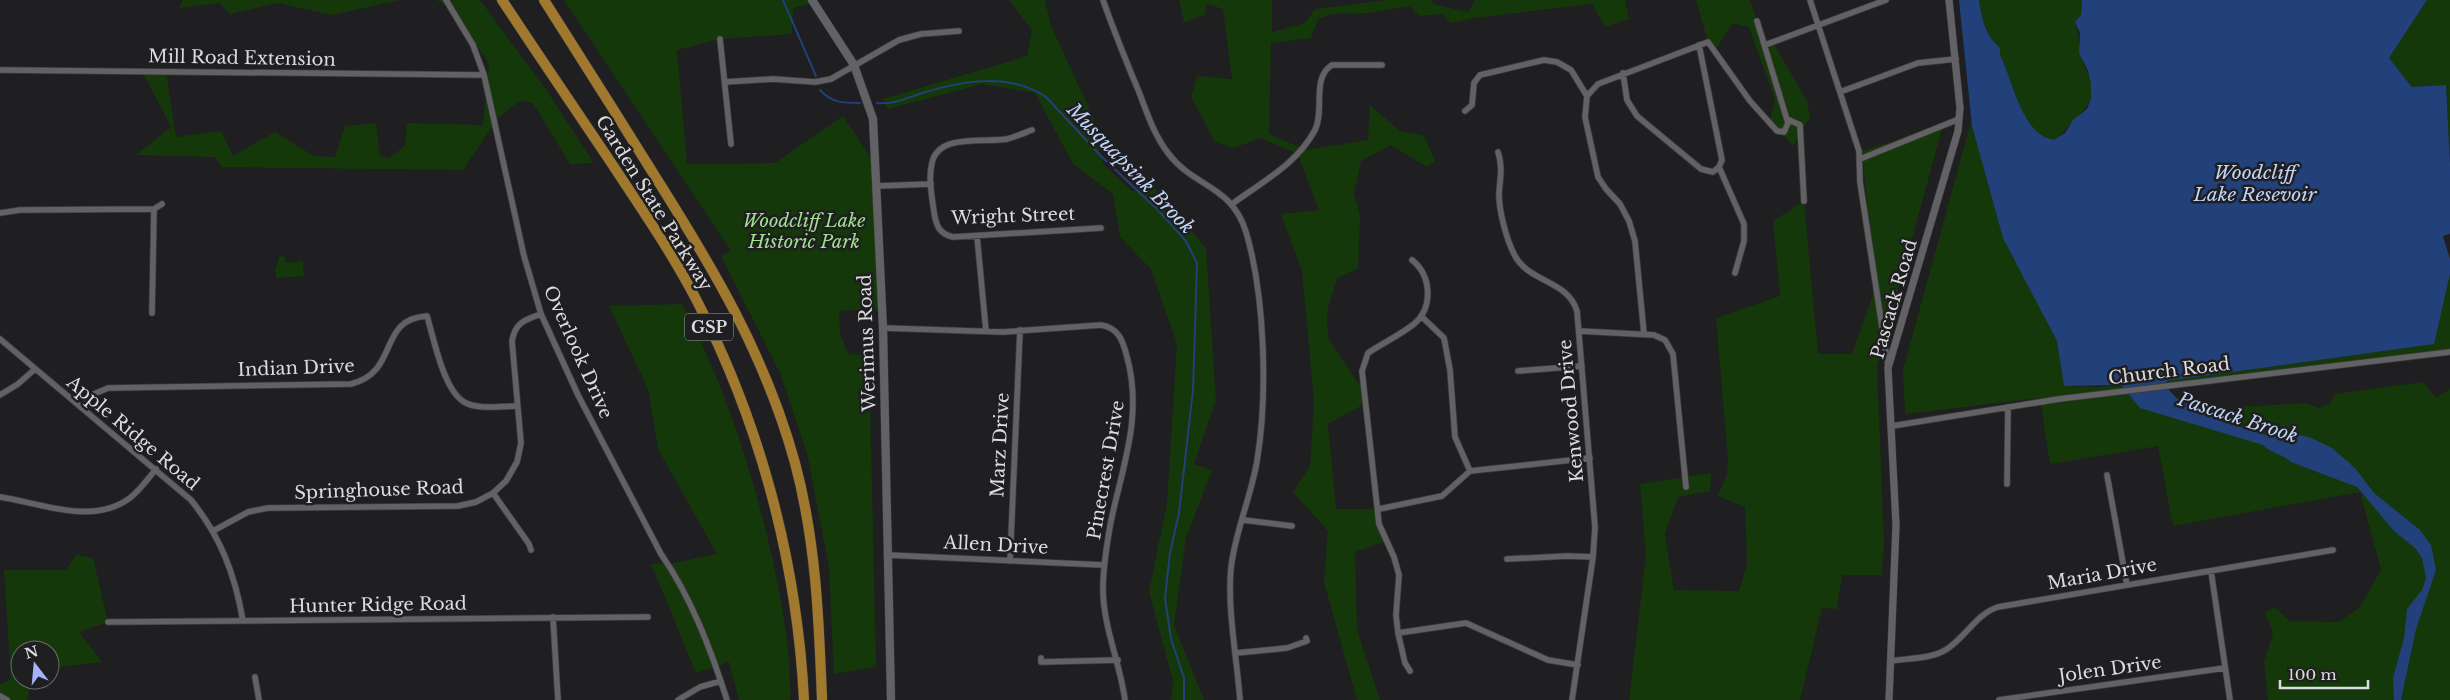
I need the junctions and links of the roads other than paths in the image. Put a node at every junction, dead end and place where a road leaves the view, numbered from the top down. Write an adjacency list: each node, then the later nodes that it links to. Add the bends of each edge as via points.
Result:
1 (446, 0): 20 (street, Overlook Drive, via 472,45)
2 (502, 0): 105 (highway, Garden State Parkway / GSP, via 664,244 723,357 756,446 782,538 798,632)
3 (544, 0): 106 (highway, Garden State Parkway / GSP, via 706,259 738,315 764,373 795,465 809,527 817,591)
4 (812, 0): 16 (main road, Werimus Road)
5 (1103, 0): 36 (street, via 1162,145 1179,166)
6 (1810, 0): 10 (street)
7 (1886, 0): 10 (street)
8 (1950, 0): 15 (street, Pascack Road)
9 (1757, 21): 14 (street)
10 (1819, 26): 14 (street); 22 (street)
11 (959, 31): 16 (street, via 904,38)
12 (720, 39): 21 (street)
13 (1699, 45): 19 (street); 25 (street, via 1708,42 1750,101 1777,131 1787,129); 31 (street, via 1722,160)
14 (1765, 45): 25 (street)
15 (1956, 59): 22 (street, via 1918,64); 26 (street, Pascack Road)
16 (854, 65): 21 (street, via 830,79 815,82 788,79); 33 (main road, Werimus Road, via 873,119)
17 (1382, 65): 36 (street, via 1332,66 1327,69 1320,86 1318,122 1304,147 1290,163)
18 (0, 70): 20 (street, Mill Road Extension)
19 (1623, 73): 23 (street, via 1598,84); 31 (street, via 1627,100 1637,116 1701,169 1709,172)
20 (484, 76): 44 (street, Overlook Drive, via 524,256)
21 (725, 82): 28 (street)
22 (1840, 92): 30 (street)
23 (1587, 96): 24 (street, via 1576,76 1564,66 1550,60 1536,61 1480,75 1474,83 1472,106); 50 (street, via 1585,117 1598,177 1626,212 1635,242)
24 (1465, 111)
25 (1787, 119): 34 (street, via 1800,125)
26 (1959, 119): 30 (street); 54 (street, Pascack Road)
27 (1032, 130): 32 (street, Wright Street, via 1006,139 946,145 933,158)
28 (731, 144)
29 (1498, 152): 49 (street, Kenwood Drive, via 1502,167 1500,202 1514,254 1531,274 1567,292 1575,304)
30 (1860, 159): 54 (street, via 1860,182)
31 (1719, 167): 42 (street, via 1744,224 1744,241)
32 (931, 184): 33 (street); 40 (street, Wright Street, via 935,223 941,232 953,237)
33 (877, 186): 46 (main road, Werimus Road)
34 (1804, 200)
35 (162, 204): 37 (street)
36 (1232, 204): 71 (street, via 1242,220 1251,252 1262,340 1260,443)
37 (154, 209): 38 (street, via 20,210); 43 (street)
38 (0, 214)
39 (1101, 228): 40 (street, Wright Street)
40 (977, 236): 48 (street)
41 (1412, 260): 45 (street, via 1419,265 1428,287 1428,298)
42 (1734, 272)
43 (152, 313)
44 (541, 314): 58 (street, Springhouse Road, via 520,322 513,333); 97 (street, Overlook Drive, via 578,395 682,588)
45 (1420, 316): 64 (street, via 1444,338 1455,437); 70 (street, via 1368,353 1362,372)
46 (883, 328): 48 (street, Pinecrest Drive); 76 (main road, Werimus Road)
47 (1020, 330): 48 (street, Pinecrest Drive); 79 (street, Marz Drive); 80 (street, Pinecrest Drive, via 1101,325 1112,328 1123,341 1133,383 1134,412)
48 (986, 331)
49 (1579, 332): 50 (street); 53 (street, Kenwood Drive)
50 (1644, 334): 67 (street, via 1654,334 1665,340 1673,354)
51 (0, 339): 55 (street, Apple Ridge Road)
52 (2450, 352): 59 (street, Church Road)
53 (1582, 366): 56 (street); 62 (street, Kenwood Drive)
54 (1888, 368): 61 (street, Pascack Road)
55 (36, 369): 57 (street); 60 (street, Apple Ridge Road)
56 (1518, 371)
57 (0, 395)
58 (517, 406): 60 (street, Indian Drive, via 481,407 460,399 447,379 427,316 403,323 381,365 372,376 360,382 108,388 94,394); 68 (street, Springhouse Road, via 520,451 512,472)
59 (2008, 407): 61 (street, Church Road); 66 (street)
60 (82, 408): 63 (street, Apple Ridge Road)
61 (1892, 426): 92 (street, Pascack Road, via 1896,533)
62 (1590, 458): 64 (street); 77 (street, Kenwood Drive)
63 (156, 469): 69 (street, via 130,498 103,509 57,510); 73 (street, Apple Ridge Road, via 191,500)
64 (1470, 471): 70 (street, via 1442,496)
65 (2107, 475): 82 (street)
66 (2007, 484)
67 (1686, 487)
68 (493, 493): 73 (street, Springhouse Road, via 476,502 458,506 268,508 248,512); 74 (street)
69 (0, 497)
70 (1379, 509): 87 (street, via 1379,524 1394,557 1398,575)
71 (1243, 520): 72 (street); 89 (street, via 1231,568)
72 (1292, 526)
73 (214, 531): 86 (street, Apple Ridge Road, via 234,577)
74 (530, 550)
75 (2333, 550): 81 (street, Maria Drive)
76 (887, 555): 79 (street, Allen Drive); 107 (main road, Werimus Road)
77 (1594, 557): 78 (street); 93 (street, Kenwood Drive)
78 (1507, 559)
79 (1010, 561): 80 (street, Allen Drive)
80 (1104, 565): 91 (street, Pinecrest Drive, via 1104,604)
81 (2211, 571): 82 (street, Maria Drive); 94 (street)
82 (2127, 585): 92 (street, Maria Drive, via 1995,608 1982,615 1954,644 1941,652)
83 (553, 617): 84 (street, Hunter Ridge Road); 86 (street, Hunter Ridge Road); 102 (street)
84 (648, 617)
85 (108, 622): 86 (street, Hunter Ridge Road)
86 (243, 622)
87 (1398, 633): 93 (street, via 1466,623 1548,660); 95 (street)
88 (1306, 638): 89 (street, via 1307,641 1287,648)
89 (1236, 653): 109 (street)
90 (1041, 658): 91 (street, via 1041,662)
91 (1118, 660): 108 (street, Pinecrest Drive)
92 (1891, 662): 111 (street, Pascack Road)
93 (1578, 665): 110 (street, Kenwood Drive)
94 (2225, 668): 98 (street, Jolen Drive); 114 (street)
95 (1410, 671)
96 (255, 678): 101 (street)
97 (720, 681): 103 (street, via 700,687); 104 (street, Overlook Drive)
98 (2057, 692): 112 (street, Jolen Drive); 113 (street)
99 (0, 696): 100 (street)
100 (7, 700)
101 (259, 700)
102 (558, 700)
103 (678, 700)
104 (726, 700)
105 (804, 700)
106 (822, 700)
107 (892, 700)
108 (1125, 700)
109 (1240, 700)
110 (1572, 700)
111 (1889, 700)
112 (1999, 700)
113 (2058, 700)
114 (2230, 700)

